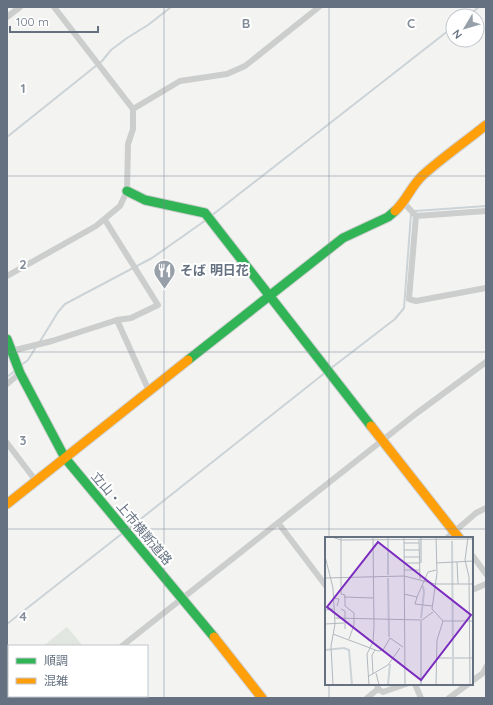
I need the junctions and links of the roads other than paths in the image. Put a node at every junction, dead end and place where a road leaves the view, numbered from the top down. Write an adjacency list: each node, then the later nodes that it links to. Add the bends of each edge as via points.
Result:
1 (20, 7): 4 (street)
2 (54, 7): 5 (street)
3 (319, 7): 5 (street, via 245,66 227,74 180,81)
4 (7, 17)
5 (133, 109): 7 (street, via 133,129 128,144)
6 (486, 125): 8 (street, via 422,176)
7 (127, 191): 11 (street, via 120,206); 14 (street, via 145,200 205,213)
8 (404, 203): 10 (street); 14 (street, via 388,217 343,238)
9 (486, 211): 10 (street)
10 (416, 216): 13 (street, via 409,299 416,301)
11 (105, 220): 12 (street); 15 (street, via 158,305 131,318)
12 (7, 276)
13 (486, 288)
14 (269, 295): 21 (street); 22 (street)
15 (117, 320): 17 (street, via 52,341); 21 (street)
16 (7, 339): 17 (street, 立山・上市横断道路)
17 (9, 351): 19 (street, 立山・上市横断道路)
18 (486, 362): 22 (street)
19 (18, 370): 20 (street); 24 (street, 立山・上市横断道路)
20 (7, 384)
21 (149, 391): 24 (street)
22 (384, 441): 28 (street); 29 (street)
23 (7, 443): 25 (street)
24 (65, 458): 25 (street); 35 (street, 立山・上市横断道路)
25 (36, 481): 26 (street)
26 (7, 504)
27 (486, 508): 29 (street, via 476,513)
28 (279, 524): 33 (street); 35 (street)
29 (457, 535)
30 (473, 556): 31 (street)
31 (486, 574)
32 (486, 584): 34 (street)
33 (325, 585)
34 (473, 590)
35 (182, 598): 36 (street); 44 (street, 立山・上市横断道路)
36 (123, 645)
37 (486, 667): 38 (street)
38 (484, 674): 39 (street)
39 (473, 680)
40 (403, 685): 43 (street, via 383,692)
41 (415, 685): 46 (street)
42 (467, 685): 47 (street)
43 (378, 686): 45 (street)
44 (262, 698)
45 (367, 698)
46 (421, 698)
47 (449, 698)

